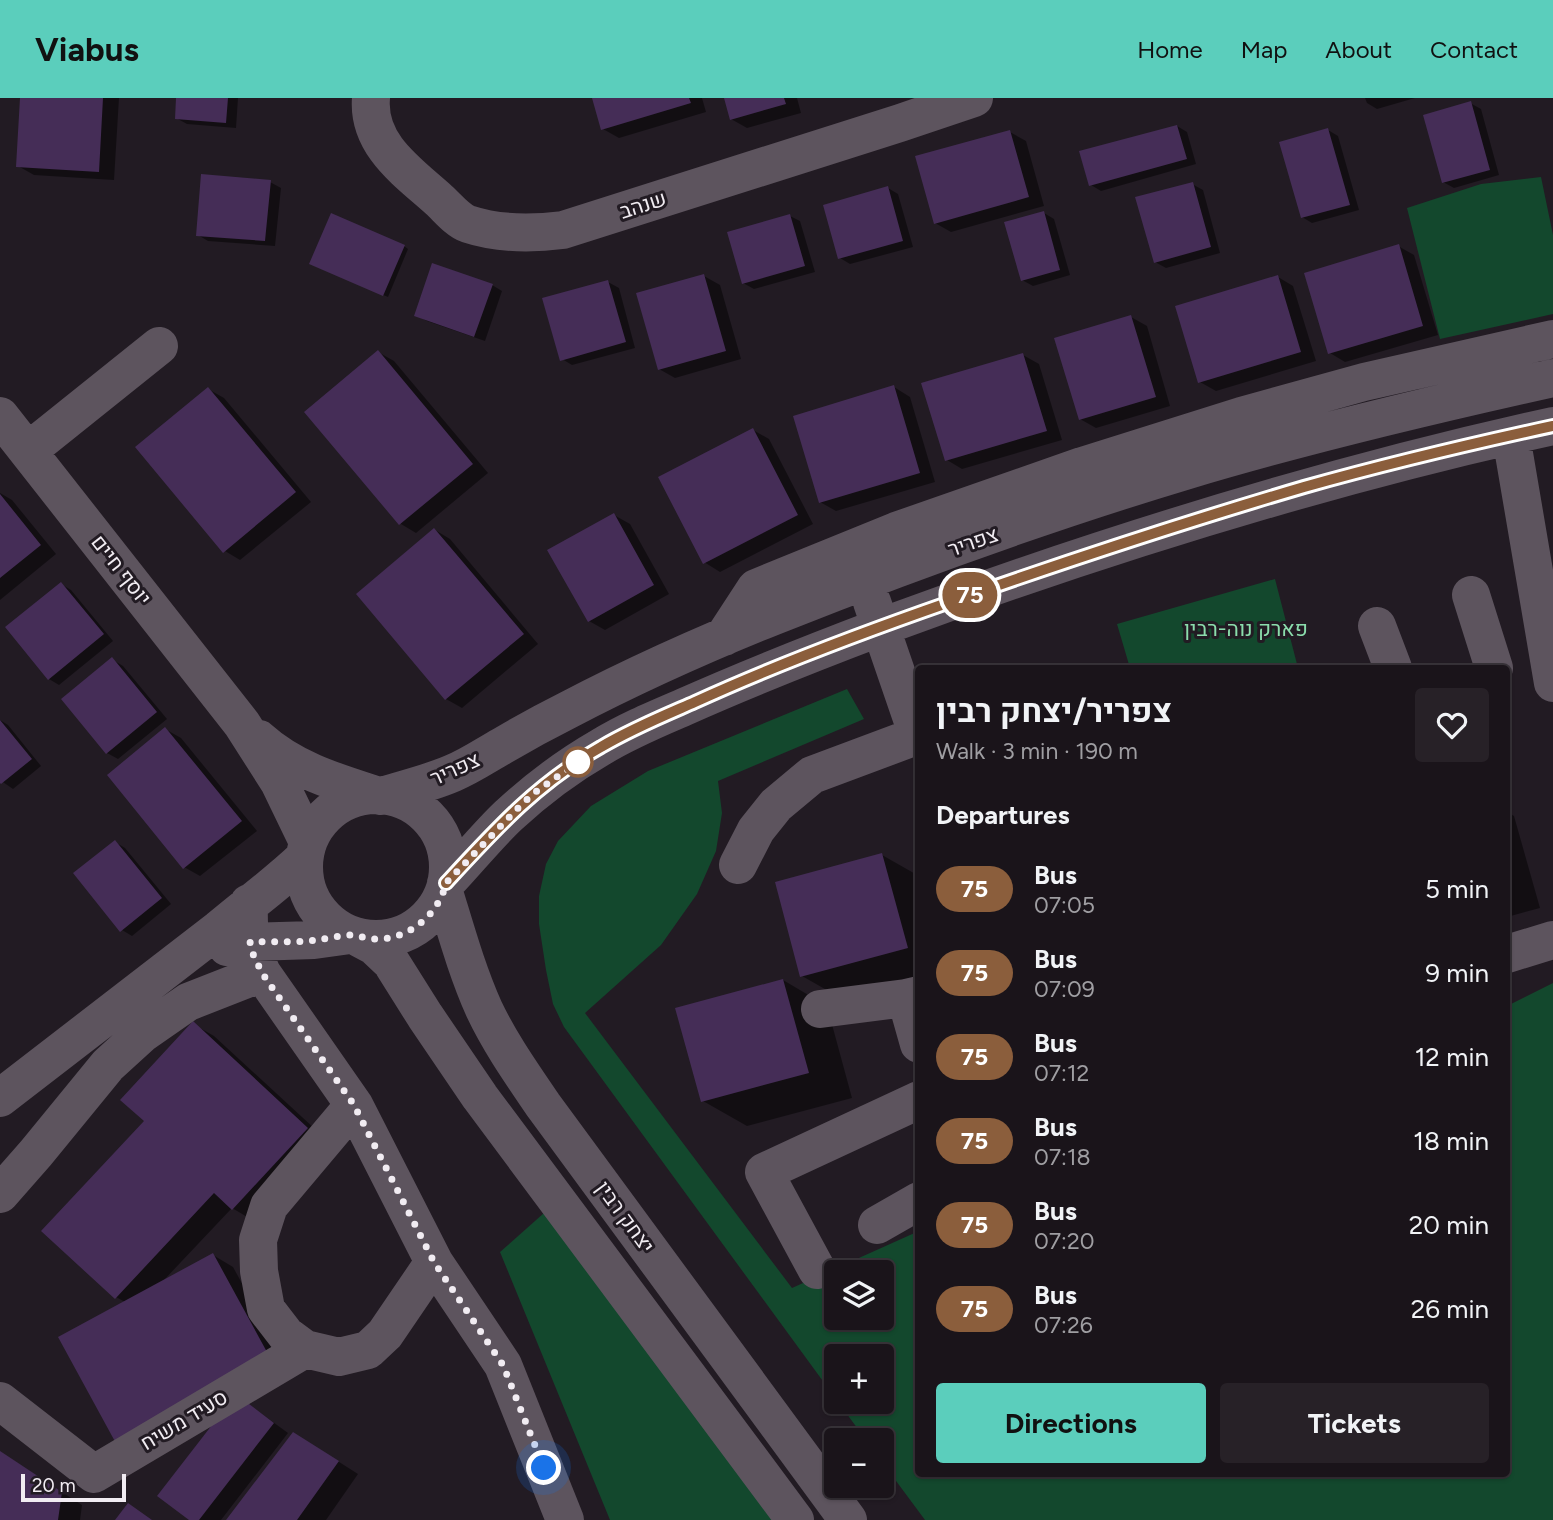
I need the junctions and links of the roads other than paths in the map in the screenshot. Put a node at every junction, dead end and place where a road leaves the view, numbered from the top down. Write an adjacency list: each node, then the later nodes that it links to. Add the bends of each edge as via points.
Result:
1 (371, 98): 2 (street, שנהב, via 374,128 388,155 465,223 536,234 563,230)
2 (974, 98)
3 (1553, 339): 14 (street, via 1364,382 1241,416 896,531 756,588)
4 (159, 346): 9 (street)
5 (1553, 378): 10 (street, צפריר, via 1189,470)
6 (0, 416): 9 (street, יוסף חיים)
7 (1553, 426): 8 (street)
8 (1510, 436): 13 (street, via 1306,487); 17 (street)
9 (28, 452): 19 (street, יוסף חיים)
10 (865, 581): 13 (street); 14 (street, צפריר)
11 (1471, 595): 16 (street)
12 (1377, 626): 15 (street)
13 (881, 627): 20 (street); 25 (street, via 741,681 601,747 506,818)
14 (724, 637): 22 (street, צפריר, via 593,697 455,773)
15 (1392, 665)
16 (1493, 665)
17 (1552, 675): 18 (street)
18 (1510, 682)
19 (242, 724): 22 (street, יוסף חיים, via 272,751 301,767); 23 (street, יוסף חיים, via 279,782)
20 (915, 728)
21 (915, 738): 24 (street, via 813,775 775,805)
22 (378, 795): 23 (street, via 360,797 331,810); 25 (street, via 407,802 434,825 448,859)
23 (306, 850): 26 (street, via 278,883); 27 (street, via 305,885 312,901 334,927)
24 (738, 865)
25 (445, 887): 27 (street, via 426,920 405,933 382,939); 47 (street, יצחק רבין, via 468,969 501,1041 543,1105)
26 (249, 903): 30 (street); 31 (street)
27 (355, 936): 30 (street, via 314,940); 46 (street, יצחק רבין, via 391,962 480,1097)
28 (1553, 940): 29 (street)
29 (1510, 953)
30 (256, 958): 31 (street, via 235,944); 37 (street); 38 (street, via 142,1034 108,1065)
31 (155, 979): 35 (street)
32 (912, 996): 33 (street); 34 (street)
33 (820, 1009)
34 (915, 1017)
35 (0, 1098)
36 (915, 1102): 42 (street, via 764,1172)
37 (354, 1105): 41 (street); 43 (street, via 269,1206 258,1240 266,1309 285,1335)
38 (0, 1194)
39 (915, 1203): 40 (street)
40 (877, 1225)
41 (434, 1262): 43 (street, via 385,1334 368,1350 339,1357); 45 (street, via 503,1365)
42 (817, 1270)
43 (305, 1349): 44 (street, סעיד משיח, via 94,1474)
44 (0, 1401)
45 (565, 1520)
46 (795, 1520)
47 (848, 1520)

